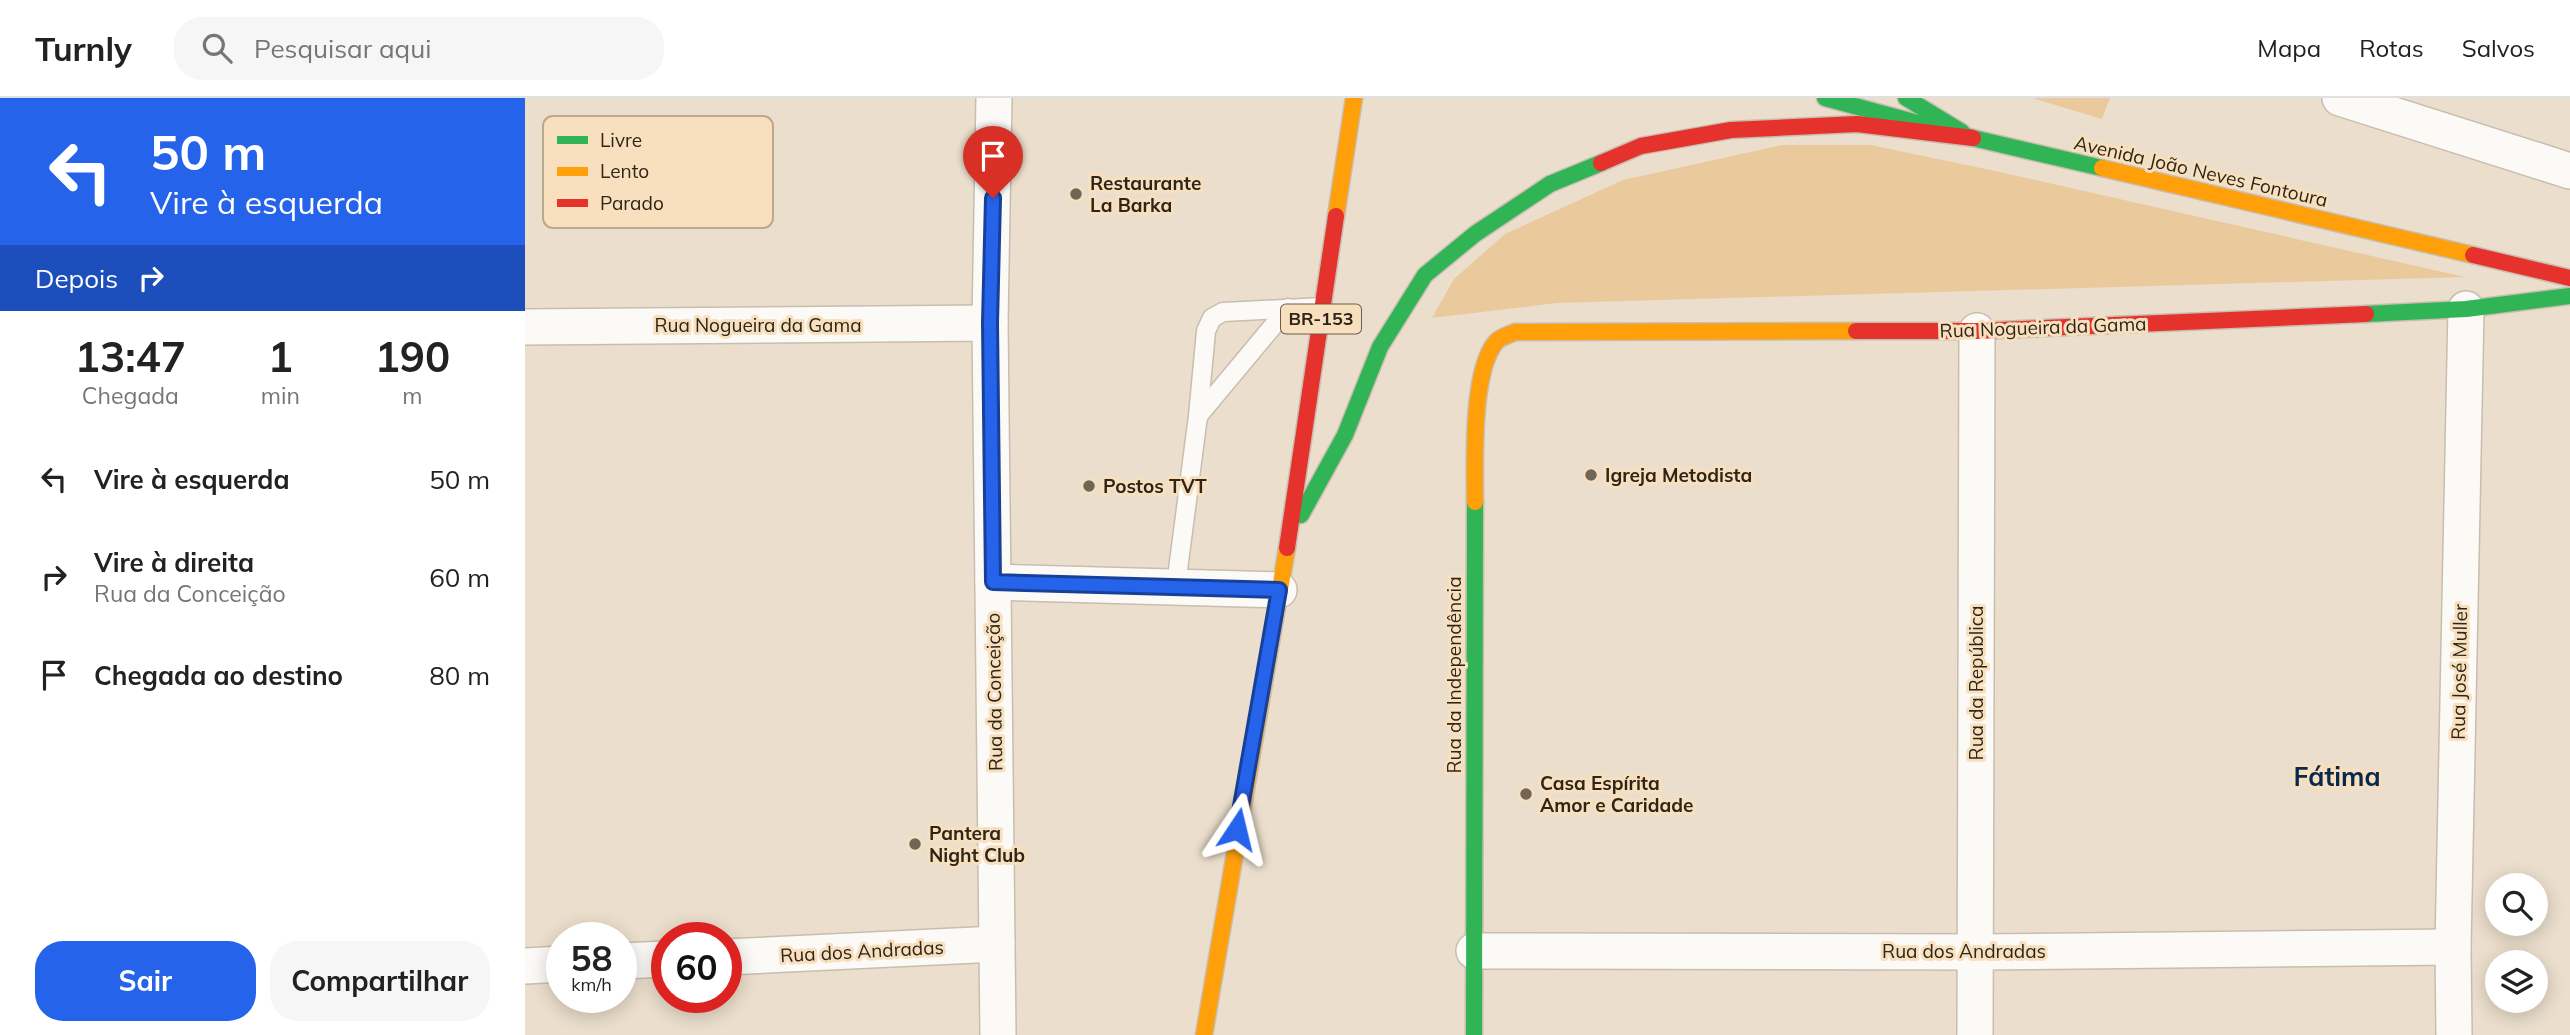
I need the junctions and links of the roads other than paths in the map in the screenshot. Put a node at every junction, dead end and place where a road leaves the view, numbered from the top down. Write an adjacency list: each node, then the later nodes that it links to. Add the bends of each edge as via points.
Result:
1 (994, 98): 13 (street, Rua da Conceição)
2 (1354, 98): 10 (main road, BR-153)
3 (1825, 98): 6 (main road, Avenida João Neves Fontoura)
4 (1906, 98): 6 (main road)
5 (2340, 98): 7 (street)
6 (1973, 138): 8 (main road, Avenida João Neves Fontoura); 18 (main road, via 1857,124 1731,130 1641,146 1550,184 1475,234 1425,275 1380,347 1345,435)
7 (2570, 171)
8 (2570, 278)
9 (2570, 296): 12 (main road, Rua Nogueira da Gama)
10 (1323, 307): 11 (lane); 18 (main road, BR-153)
11 (1288, 308): 17 (lane); 17 (lane, via 1223,312 1212,318 1206,331)
12 (2466, 309): 15 (main road, Rua Nogueira da Gama); 23 (street, Rua José Muller)
13 (990, 323): 14 (street, Rua Nogueira da Gama); 19 (street, Rua da Conceição)
14 (525, 327)
15 (1977, 331): 16 (main road, Rua Nogueira da Gama); 25 (street, Rua da República)
16 (1515, 332): 24 (main road, Rua da Independência, via 1497,339 1486,357 1475,425)
17 (1198, 416): 20 (lane)
18 (1288, 540): 21 (main road, BR-153)
19 (993, 582): 20 (street); 22 (street, Rua da Conceição)
20 (1175, 585): 21 (street)
21 (1279, 590): 30 (main road, BR-153)
22 (997, 944): 26 (street, Rua dos Andradas); 29 (street, Rua da Conceição)
23 (2453, 947): 25 (street, Rua dos Andradas); 33 (street, Rua José Muller)
24 (1474, 951): 25 (street, Rua dos Andradas); 31 (main road, Rua da Independência)
25 (1975, 952): 32 (street, Rua da República)
26 (742, 956)
27 (546, 965): 28 (street)
28 (525, 966)
29 (998, 1035)
30 (1203, 1035)
31 (1474, 1035)
32 (1975, 1035)
33 (2454, 1035)

